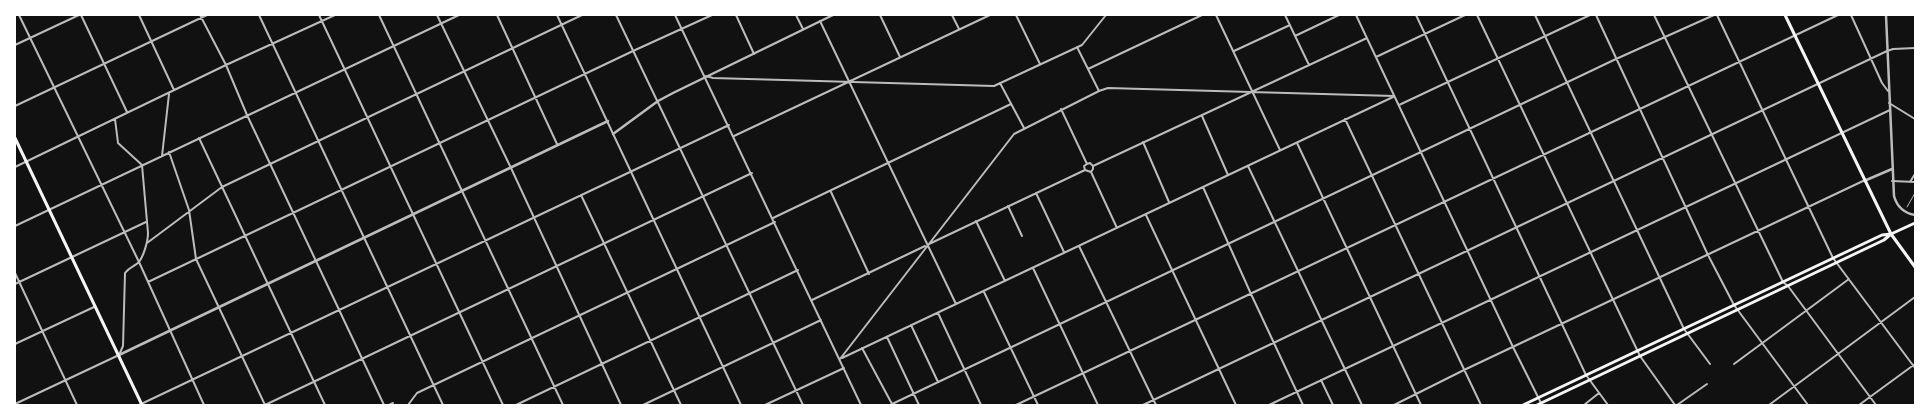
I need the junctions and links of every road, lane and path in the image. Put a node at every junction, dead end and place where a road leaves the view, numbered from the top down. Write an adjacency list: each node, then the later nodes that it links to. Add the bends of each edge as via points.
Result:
1 (20, 15): 55 (street)
2 (80, 15): 55 (street); 75 (street)
3 (139, 15): 58 (street)
4 (207, 15): 42 (street)
5 (259, 15): 60 (street)
6 (319, 15): 43 (street)
7 (335, 15): 43 (street)
8 (378, 15): 61 (street)
9 (437, 15): 45 (street)
10 (459, 15): 45 (street)
11 (497, 15): 63 (street)
12 (557, 15): 46 (street)
13 (582, 15): 46 (street)
14 (616, 15): 65 (street)
15 (675, 15): 48 (street)
16 (712, 15): 48 (street)
17 (736, 15): 68 (street)
18 (796, 15): 49 (street)
19 (833, 15): 44 (street)
20 (880, 15): 69 (street)
21 (952, 15): 50 (street)
22 (990, 15): 50 (street)
23 (1016, 15): 76 (street)
24 (1106, 15): 62 (street)
25 (1202, 15): 79 (street)
26 (1216, 15): 66 (street)
27 (1285, 15): 47 (street)
28 (1339, 15): 53 (street)
29 (1356, 15): 56 (street)
30 (1416, 15): 51 (street)
31 (1465, 15): 51 (street)
32 (1477, 15): 71 (street)
33 (1535, 15): 54 (street)
34 (1590, 15): 54 (street)
35 (1596, 15): 72 (street)
36 (1654, 15): 57 (street)
37 (1716, 15): 57 (street); 74 (street)
38 (1785, 15): 52 (main road)
39 (1838, 15): 52 (street)
40 (1851, 15): 73 (street)
41 (1886, 15): 67 (street)
42 (201, 16): 58 (street); 77 (street)
43 (322, 21): 60 (street); 80 (street)
44 (820, 21): 49 (street); 84 (street)
45 (441, 24): 61 (street); 81 (street)
46 (562, 25): 63 (street); 82 (street)
47 (1290, 25): 53 (street); 66 (street)
48 (682, 28): 65 (street); 83 (street)
49 (803, 29): 68 (street)
50 (959, 29): 69 (street)
51 (1424, 34): 70 (street); 85 (street)
52 (1795, 35): 74 (street); 88 (main road)
53 (1295, 36): 78 (street)
54 (1545, 36): 71 (street); 86 (street)
55 (30, 38): 59 (street); 90 (street)
56 (1367, 38): 70 (street); 78 (street)
57 (1665, 38): 72 (street); 89 (street)
58 (151, 41): 75 (street); 91 (street)
59 (15, 45)
60 (272, 45): 77 (street); 95 (street)
61 (393, 46): 80 (street); 97 (street)
62 (1077, 47): 76 (street); 79 (street)
63 (512, 48): 81 (street); 99 (street)
64 (1915, 48): 67 (street)
65 (633, 51): 82 (street); 100 (street)
66 (1234, 51): 93 (street)
67 (1888, 51): 73 (street); 94 (street)
68 (754, 54): 83 (street)
69 (900, 57): 84 (street)
70 (1376, 57): 98 (street)
71 (1498, 58): 85 (street); 103 (street)
72 (1616, 59): 86 (street); 107 (street)
73 (1872, 59): 88 (street); 94 (street)
74 (1739, 62): 89 (street); 109 (street)
75 (104, 63): 90 (street); 110 (street)
76 (1040, 64): 87 (street)
77 (226, 65): 91 (street); 111 (street)
78 (1309, 65): 93 (street)
79 (1088, 69): 92 (street)
80 (345, 70): 95 (street); 112 (street)
81 (464, 71): 97 (street); 117 (street)
82 (585, 74): 99 (street); 118 (street)
83 (706, 76): 84 (street); 100 (street); 119 (street)
84 (848, 82): 87 (street, via 992,86); 126 (street); 145 (street)
85 (1447, 82): 104 (street); 121 (street)
86 (1567, 82): 103 (street); 122 (street)
87 (1000, 83): 102 (street)
88 (1818, 85): 109 (street); 123 (main road)
89 (1688, 86): 107 (street); 125 (street)
90 (54, 87): 105 (street); 127 (street)
91 (174, 91): 96 (street)
92 (1098, 91): 93 (street, via 1108,88); 106 (street)
93 (1253, 91): 98 (street); 113 (street); 136 (street)
94 (1888, 91): 101 (street)
95 (295, 93): 111 (street); 130 (street)
96 (169, 94): 110 (street); 140 (street)
97 (416, 94): 112 (street); 133 (street)
98 (1394, 96): 104 (street); 115 (street)
99 (536, 97): 117 (street); 134 (street)
100 (658, 102): 124 (street); 135 (street)
101 (1889, 103): 108 (street); 116 (street)
102 (1012, 104): 120 (street); 145 (street)
103 (1520, 104): 121 (street); 139 (street)
104 (1399, 105): 138 (street)
105 (15, 106)
106 (1061, 109): 120 (street); 146 (street)
107 (1640, 109): 122 (street); 141 (street)
108 (1890, 110): 123 (street); 153 (street)
109 (1763, 111): 125 (street); 142 (street)
110 (128, 113): 114 (street)
111 (247, 115): 129 (street); 144 (street)
112 (367, 116): 130 (street); 151 (street)
113 (1202, 116): 131 (street); 159 (street)
114 (115, 119): 127 (street); 147 (street, via 118,143)
115 (1345, 119): 132 (street); 160 (street)
116 (1915, 119)
117 (488, 121): 133 (street); 152 (street)
118 (608, 121): 124 (street); 134 (street)
119 (729, 125): 126 (street); 135 (street)
120 (1024, 128): 215 (street, via 1014,134)
121 (1469, 129): 138 (street); 161 (street)
122 (1591, 132): 139 (street); 164 (street)
123 (1842, 133): 142 (street); 162 (main road)
124 (613, 134): 155 (street)
125 (1712, 135): 141 (street); 167 (street)
126 (734, 136): 157 (street)
127 (77, 137): 143 (street); 168 (street)
128 (15, 138): 143 (main road)
129 (199, 138): 137 (street); 169 (street)
130 (318, 140): 144 (street); 171 (street)
131 (1143, 142): 148 (street); 179 (street)
132 (1297, 142): 136 (street); 178 (street)
133 (439, 144): 151 (street); 172 (street)
134 (557, 144): 152 (street)
135 (680, 148): 155 (street); 177 (street)
136 (1280, 150): 149 (street)
137 (169, 152): 140 (street); 187 (street)
138 (1420, 152): 160 (street); 180 (street)
139 (1544, 154): 161 (street); 181 (street)
140 (162, 156): 147 (street)
141 (1663, 158): 164 (street); 183 (street)
142 (1786, 159): 167 (street); 184 (street)
143 (26, 161): 150 (street); 186 (main road)
144 (270, 163): 169 (street); 188 (street)
145 (888, 164): 173 (street); 215 (street)
146 (1087, 164): 148 (street); 154 (street)
147 (142, 165): 168 (street); 196 (street)
148 (1093, 166): 156 (street)
149 (1248, 166): 159 (street); 195 (street)
150 (15, 167)
151 (391, 167): 171 (street); 189 (street)
152 (511, 168): 172 (street); 192 (street)
153 (1892, 169): 162 (street); 163 (street)
154 (1085, 170): 156 (street); 174 (street)
155 (630, 172): 176 (street); 197 (street)
156 (1091, 172): 202 (street)
157 (752, 174): 177 (street); 193 (street)
158 (1915, 174): 165 (street)
159 (1228, 175): 170 (street)
160 (1372, 175): 178 (street); 200 (street)
161 (1493, 178): 180 (street); 203 (street)
162 (1864, 181): 184 (street); 207 (main road)
163 (1892, 181): 165 (street); 191 (street, via 1898,206)
164 (1614, 182): 181 (street); 204 (street)
165 (1910, 182): 166 (street)
166 (1915, 182)
167 (1735, 184): 183 (street); 205 (street)
168 (101, 185): 186 (street); 206 (street)
169 (222, 186): 187 (street); 208 (street)
170 (1203, 186): 179 (street); 213 (street)
171 (342, 190): 188 (street); 210 (street)
172 (461, 191): 189 (street); 211 (street)
173 (831, 191): 193 (street); 238 (street)
174 (1036, 193): 182 (street); 221 (street)
175 (1915, 193): 185 (street)
176 (580, 195): 192 (street); 214 (street)
177 (704, 198): 197 (street); 216 (street)
178 (1323, 198): 195 (street); 218 (street)
179 (1169, 202): 190 (street)
180 (1444, 202): 200 (street); 219 (street)
181 (1567, 204): 203 (street); 220 (street)
182 (1008, 206): 194 (street); 209 (street)
183 (1686, 207): 204 (street); 222 (street)
184 (1808, 207): 205 (street); 224 (street)
185 (1907, 207)
186 (49, 209): 201 (street); 223 (main road)
187 (189, 210): 212 (street); 225 (street)
188 (294, 213): 208 (street); 226 (street)
189 (413, 214): 210 (street); 229 (street)
190 (1146, 214): 202 (street); 235 (street)
191 (1915, 215)
192 (534, 218): 211 (street); 230 (street)
193 (773, 218): 198 (street)
194 (976, 221): 215 (street); 243 (street)
195 (1274, 221): 213 (street); 236 (street)
196 (147, 222): 206 (street); 212 (street)
197 (653, 222): 214 (street); 233 (street)
198 (775, 222): 216 (street); 234 (street)
199 (1915, 223): 207 (main road)
200 (1395, 225): 218 (street); 239 (street)
201 (15, 226)
202 (1117, 228): 217 (street)
203 (1516, 228): 219 (street); 240 (street)
204 (1637, 230): 220 (street); 241 (street)
205 (1757, 231): 222 (street); 246 (street)
206 (124, 233): 223 (street); 227 (street)
207 (1891, 234): 224 (main road, via 1882,235); 228 (main road); 232 (main road)
208 (245, 235): 225 (street); 247 (street)
209 (1022, 236)
210 (364, 238): 226 (street); 250 (street)
211 (485, 241): 229 (street); 251 (street)
212 (147, 243): 227 (street)
213 (1228, 243): 235 (street); 255 (street)
214 (604, 245): 230 (street); 253 (street)
215 (927, 245): 238 (street); 262 (street); 305 (street)
216 (727, 246): 233 (street); 254 (street)
217 (1079, 246): 221 (street); 261 (street)
218 (1346, 248): 236 (street); 257 (street)
219 (1467, 251): 239 (street); 259 (street)
220 (1590, 252): 240 (street); 260 (street)
221 (1065, 253): 231 (street)
222 (1708, 255): 241 (street); 263 (street)
223 (72, 257): 244 (street); 264 (main road)
224 (1833, 258): 228 (street); 246 (main road)
225 (196, 259): 245 (street); 265 (street)
226 (316, 260): 247 (street); 266 (street)
227 (139, 262): 245 (street); 300 (street, via 126,273 123,346)
228 (1838, 263): 242 (street); 249 (main road)
229 (436, 264): 250 (street); 269 (street)
230 (557, 267): 251 (street); 271 (street)
231 (1033, 268): 243 (street); 278 (street)
232 (1915, 268)
233 (676, 270): 253 (street); 272 (street)
234 (798, 270): 254 (street); 258 (street)
235 (1172, 271): 261 (street); 274 (street)
236 (1298, 271): 255 (street); 275 (street)
237 (15, 273): 244 (street)
238 (869, 274): 258 (street)
239 (1419, 274): 257 (street); 277 (street)
240 (1539, 276): 259 (street); 280 (street)
241 (1660, 278): 260 (street); 281 (street)
242 (1850, 279): 268 (street); 276 (street)
243 (1005, 281): 252 (street)
244 (19, 282): 248 (street); 283 (street)
245 (148, 282): 282 (street)
246 (1783, 282): 249 (street); 263 (main road)
247 (267, 283): 265 (street); 284 (street)
248 (15, 284)
249 (1788, 286): 267 (main road); 268 (street)
250 (387, 287): 266 (street); 286 (street)
251 (508, 290): 269 (street); 288 (street)
252 (984, 291): 262 (street); 295 (street)
253 (628, 294): 271 (street); 289 (street)
254 (750, 294): 272 (street); 290 (street)
255 (1251, 294): 274 (street); 291 (street)
256 (1915, 297): 276 (street)
257 (1370, 298): 275 (street); 294 (street)
258 (812, 300): 273 (street)
259 (1490, 300): 277 (street); 296 (street)
260 (1613, 300): 280 (street); 299 (street)
261 (1106, 302): 278 (street); 298 (street)
262 (956, 304): 270 (street)
263 (1734, 305): 267 (street); 281 (main road)
264 (96, 306): 283 (street); 300 (main road)
265 (218, 306): 282 (street); 302 (street)
266 (339, 310): 284 (street); 304 (street)
267 (1738, 310): 285 (main road); 293 (street)
268 (1806, 311): 293 (street); 301 (street)
269 (460, 313): 286 (street); 306 (street)
270 (938, 314): 279 (street); 313 (street)
271 (580, 316): 288 (street); 307 (street)
272 (699, 318): 289 (street); 311 (street)
273 (821, 320): 290 (street); 305 (street)
274 (1196, 320): 298 (street); 314 (street)
275 (1322, 320): 291 (street); 315 (street)
276 (1882, 322): 301 (street); 310 (street)
277 (1442, 323): 294 (street); 316 (street)
278 (1059, 324): 295 (street); 317 (street)
279 (911, 325): 287 (street); 324 (street)
280 (1562, 325): 296 (street); 318 (street)
281 (1684, 329): 285 (street); 299 (main road)
282 (170, 330): 300 (street); 320 (street)
283 (42, 331): 292 (street); 319 (street)
284 (291, 333): 302 (street); 323 (street)
285 (1688, 334): 303 (main road); 308 (street)
286 (410, 336): 304 (street); 326 (street)
287 (887, 337): 297 (street); 332 (street)
288 (532, 339): 306 (street); 328 (street)
289 (651, 342): 307 (street); 330 (street)
290 (773, 343): 311 (street); 329 (street)
291 (1275, 343): 314 (street); 331 (street)
292 (15, 344)
293 (1762, 344): 309 (street); 327 (street)
294 (1392, 346): 315 (street); 334 (street)
295 (1011, 347): 313 (street); 335 (street)
296 (1512, 347): 316 (street); 337 (street)
297 (862, 348): 305 (street); 341 (street)
298 (1130, 351): 317 (street); 338 (street)
299 (1637, 351): 303 (street); 318 (main road)
300 (119, 354): 319 (street); 344 (main road)
301 (1838, 354): 327 (street); 336 (street)
302 (242, 356): 320 (street); 346 (street)
303 (1640, 356): 322 (main road); 380 (street)
304 (362, 359): 323 (street); 348 (street)
305 (840, 359): 312 (street)
306 (482, 361): 326 (street); 352 (street)
307 (603, 364): 328 (street); 355 (street)
308 (1710, 364)
309 (1734, 364)
310 (1914, 366): 336 (street)
311 (722, 367): 330 (street); 358 (street)
312 (844, 368): 329 (street); 361 (street)
313 (964, 369): 324 (street); 363 (street)
314 (1219, 369): 338 (street); 369 (street)
315 (1345, 369): 321 (street); 373 (street)
316 (1464, 370): 334 (street); 376 (street)
317 (1083, 373): 335 (street); 366 (street)
318 (1586, 375): 322 (street); 337 (main road)
319 (65, 380): 339 (street); 343 (street)
320 (192, 380): 344 (street); 345 (street)
321 (1321, 380): 331 (street); 372 (street)
322 (1589, 380): 333 (street); 342 (main road)
323 (314, 382): 346 (street); 347 (street)
324 (938, 382): 332 (street)
325 (1707, 384): 380 (street)
326 (434, 385): 350 (street, via 417,393); 351 (street)
327 (1794, 386): 381 (street); 382 (street)
328 (554, 387): 353 (street); 354 (street)
329 (796, 390): 359 (street); 360 (street)
330 (674, 391): 356 (street); 357 (street)
331 (1297, 391): 370 (street); 371 (street)
332 (914, 393): 341 (street); 362 (street)
333 (1599, 393): 378 (street); 379 (street)
334 (1416, 394): 374 (street); 375 (street)
335 (1034, 396): 364 (street); 365 (street)
336 (1870, 397): 383 (street); 384 (street)
337 (1538, 398): 342 (street); 377 (main road)
338 (1154, 400): 367 (street); 368 (street)
339 (16, 403)
340 (393, 403): 349 (street)
341 (891, 404)
342 (1540, 404)
343 (77, 405)
344 (141, 405)
345 (204, 405)
346 (265, 405)
347 (325, 405)
348 (384, 405)
349 (389, 405)
350 (408, 405)
351 (443, 405)
352 (503, 405)
353 (516, 405)
354 (563, 405)
355 (621, 405)
356 (643, 405)
357 (681, 405)
358 (741, 405)
359 (765, 405)
360 (803, 405)
361 (861, 405)
362 (919, 405)
363 (981, 405)
364 (1016, 405)
365 (1038, 405)
366 (1098, 405)
367 (1143, 405)
368 (1156, 405)
369 (1236, 405)
370 (1269, 405)
371 (1303, 405)
372 (1333, 405)
373 (1362, 405)
374 (1394, 405)
375 (1421, 405)
376 (1481, 405)
377 (1523, 405)
378 (1584, 405)
379 (1608, 405)
380 (1676, 405)
381 (1769, 405)
382 (1808, 405)
383 (1859, 405)
384 (1876, 405)

